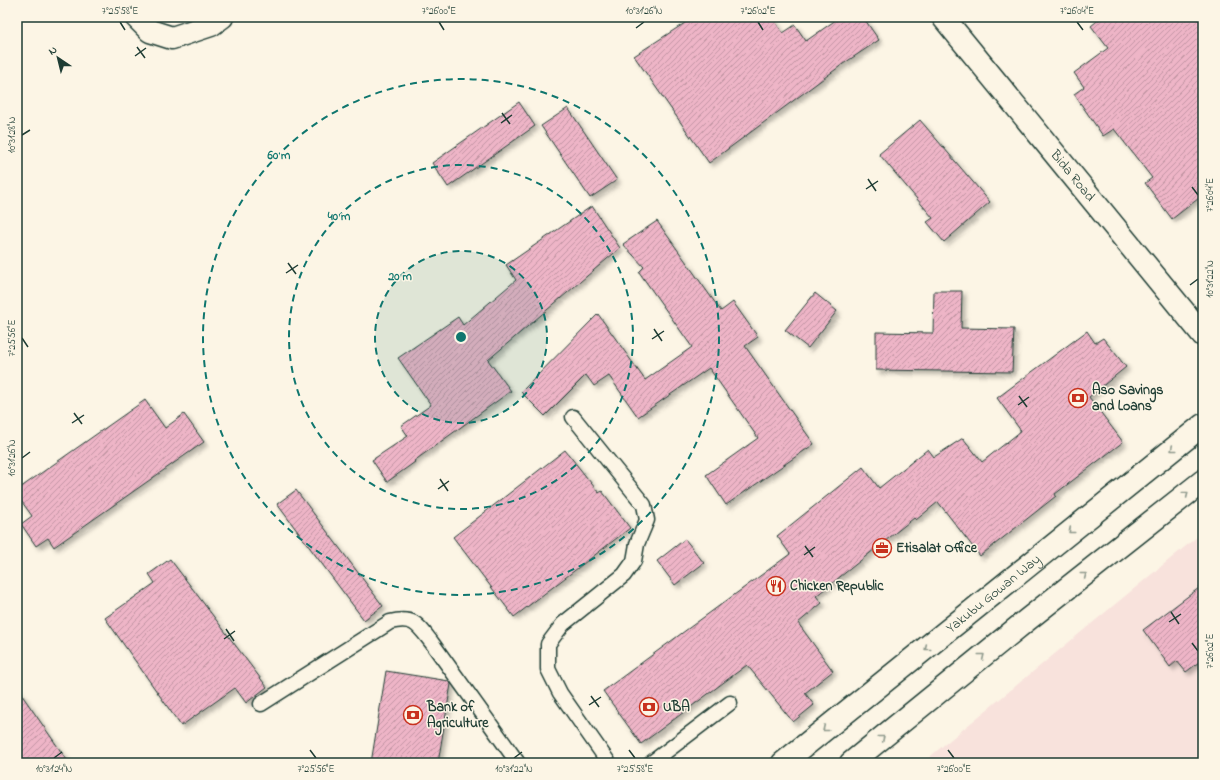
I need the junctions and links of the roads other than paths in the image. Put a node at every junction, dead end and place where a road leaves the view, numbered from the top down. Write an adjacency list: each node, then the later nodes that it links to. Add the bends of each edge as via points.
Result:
1 (136, 17): 2 (street, via 150,31 172,38 211,25)
2 (222, 17)
3 (942, 17): 4 (street, Bida Road)
4 (1203, 335)
5 (574, 418): 11 (lane, via 644,505 646,520 634,561 624,575 563,624 548,644 548,669 560,693)
6 (1203, 425): 13 (street, Yakubu Gowan Way, one-way to 13)
7 (1203, 481): 14 (street, one-way to 7)
8 (730, 703): 12 (lane)
9 (261, 704): 10 (lane, via 390,622 404,619 417,625 432,643)
10 (518, 763)
11 (609, 763)
12 (651, 763)
13 (784, 763)
14 (852, 763)

